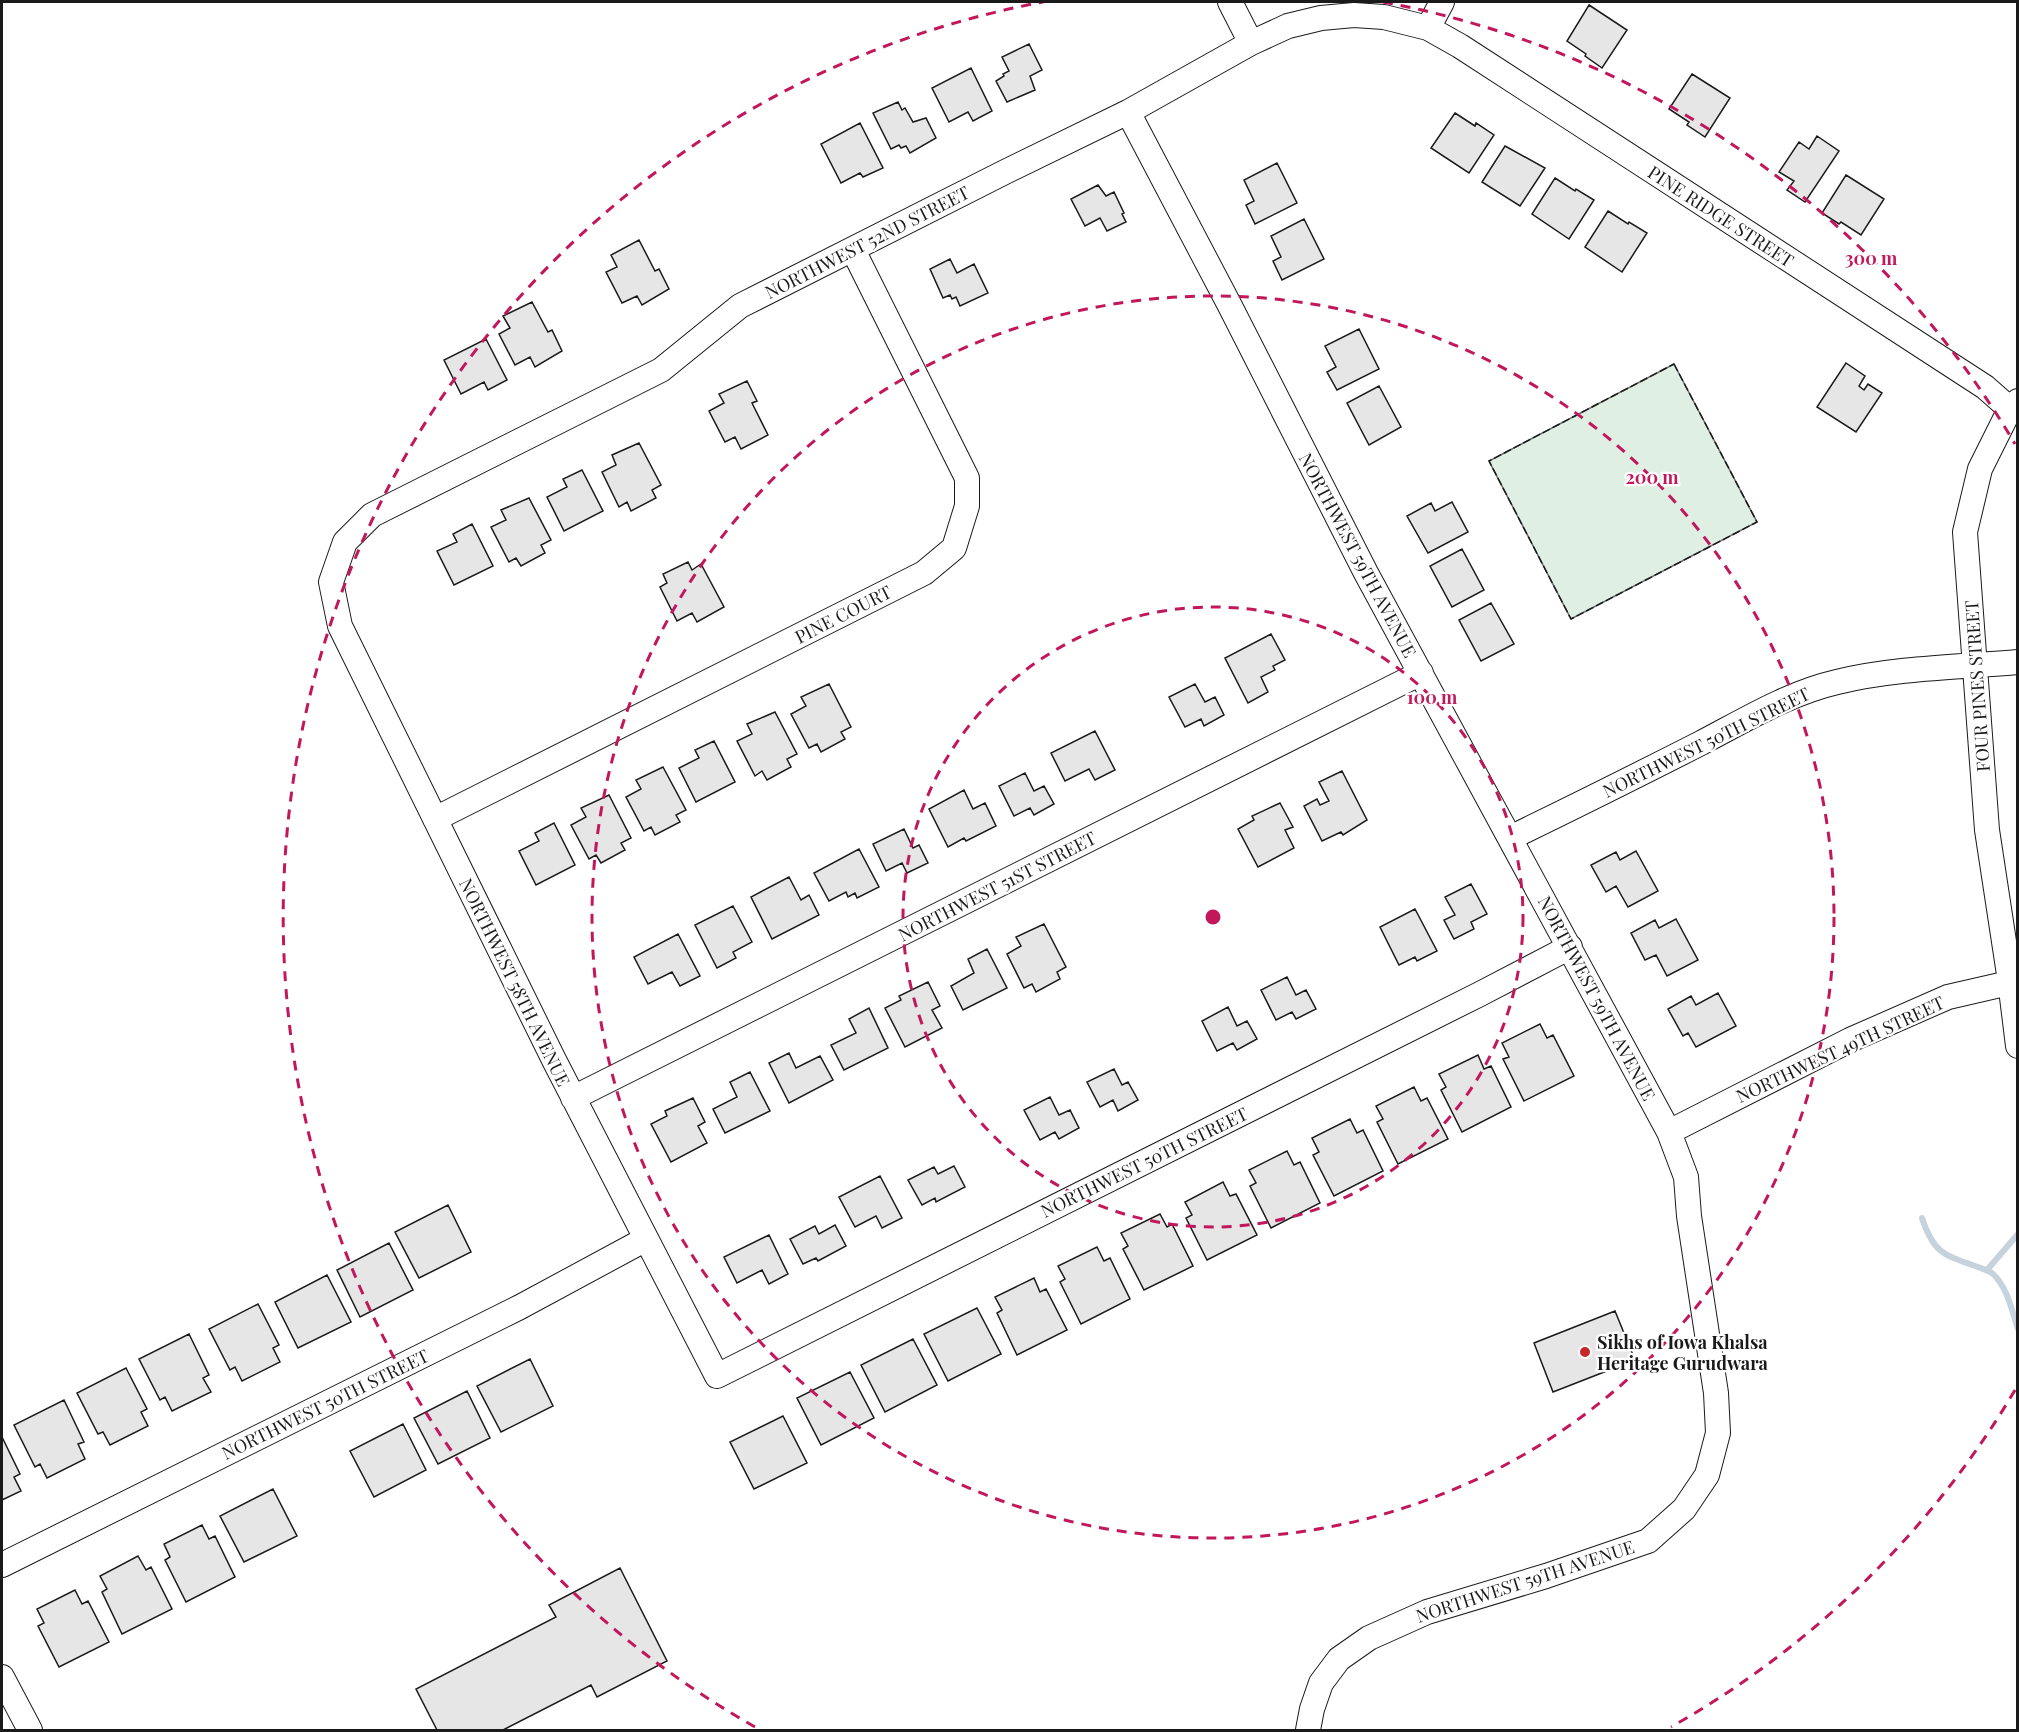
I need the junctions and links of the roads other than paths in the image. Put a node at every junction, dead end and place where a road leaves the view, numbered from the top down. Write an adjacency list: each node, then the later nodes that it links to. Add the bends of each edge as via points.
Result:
1 (1230, 2): 4 (street)
2 (1442, 2): 3 (street)
3 (1428, 28): 4 (street, NORTHWEST 52ND STREET, via 1384,17 1354,15 1288,26); 7 (street, PINE RIDGE STREET)
4 (1251, 43): 5 (street, NORTHWEST 52ND STREET)
5 (1128, 112): 6 (street, NORTHWEST 52ND STREET); 11 (street, NORTHWEST 59TH AVENUE)
6 (853, 250): 8 (street, NORTHWEST 52ND STREET, via 740,306 661,370 372,515 345,542); 12 (street, PINE COURT, via 966,478 967,506 954,548 924,573)
7 (2014, 405): 10 (street, FOUR PINES STREET, via 1980,469 1965,532)
8 (331, 582): 12 (street, NORTHWEST 58TH AVENUE, via 340,626)
9 (2018, 662): 10 (street, NORTHWEST 50TH STREET)
10 (1976, 666): 13 (street, NORTHWEST 50TH STREET, via 1858,677 1800,693); 15 (street, FOUR PINES STREET, via 1987,831)
11 (1420, 673): 13 (street, NORTHWEST 59TH AVENUE); 17 (street, NORTHWEST 51ST STREET)
12 (435, 819): 17 (street, NORTHWEST 58TH AVENUE)
13 (1510, 838): 14 (street, NORTHWEST 59TH AVENUE)
14 (1570, 947): 18 (street, NORTHWEST 59TH AVENUE); 20 (street, NORTHWEST 50TH STREET)
15 (2014, 981): 16 (street, FOUR PINES STREET); 18 (street, NORTHWEST 49TH STREET, via 1948,997 1850,1040)
16 (2018, 1046)
17 (573, 1098): 19 (street, NORTHWEST 58TH AVENUE)
18 (1669, 1132): 24 (street, NORTHWEST 59TH AVENUE, via 1686,1177 1716,1393 1718,1433 1707,1475 1684,1509 1648,1541 1427,1612 1369,1638 1339,1659 1321,1683)
19 (646, 1239): 20 (street, NORTHWEST 58TH AVENUE); 21 (street, NORTHWEST 50TH STREET, via 510,1312)
20 (717, 1376)
21 (2, 1565)
22 (2, 1677): 23 (street)
23 (30, 1731)
24 (1308, 1731)

